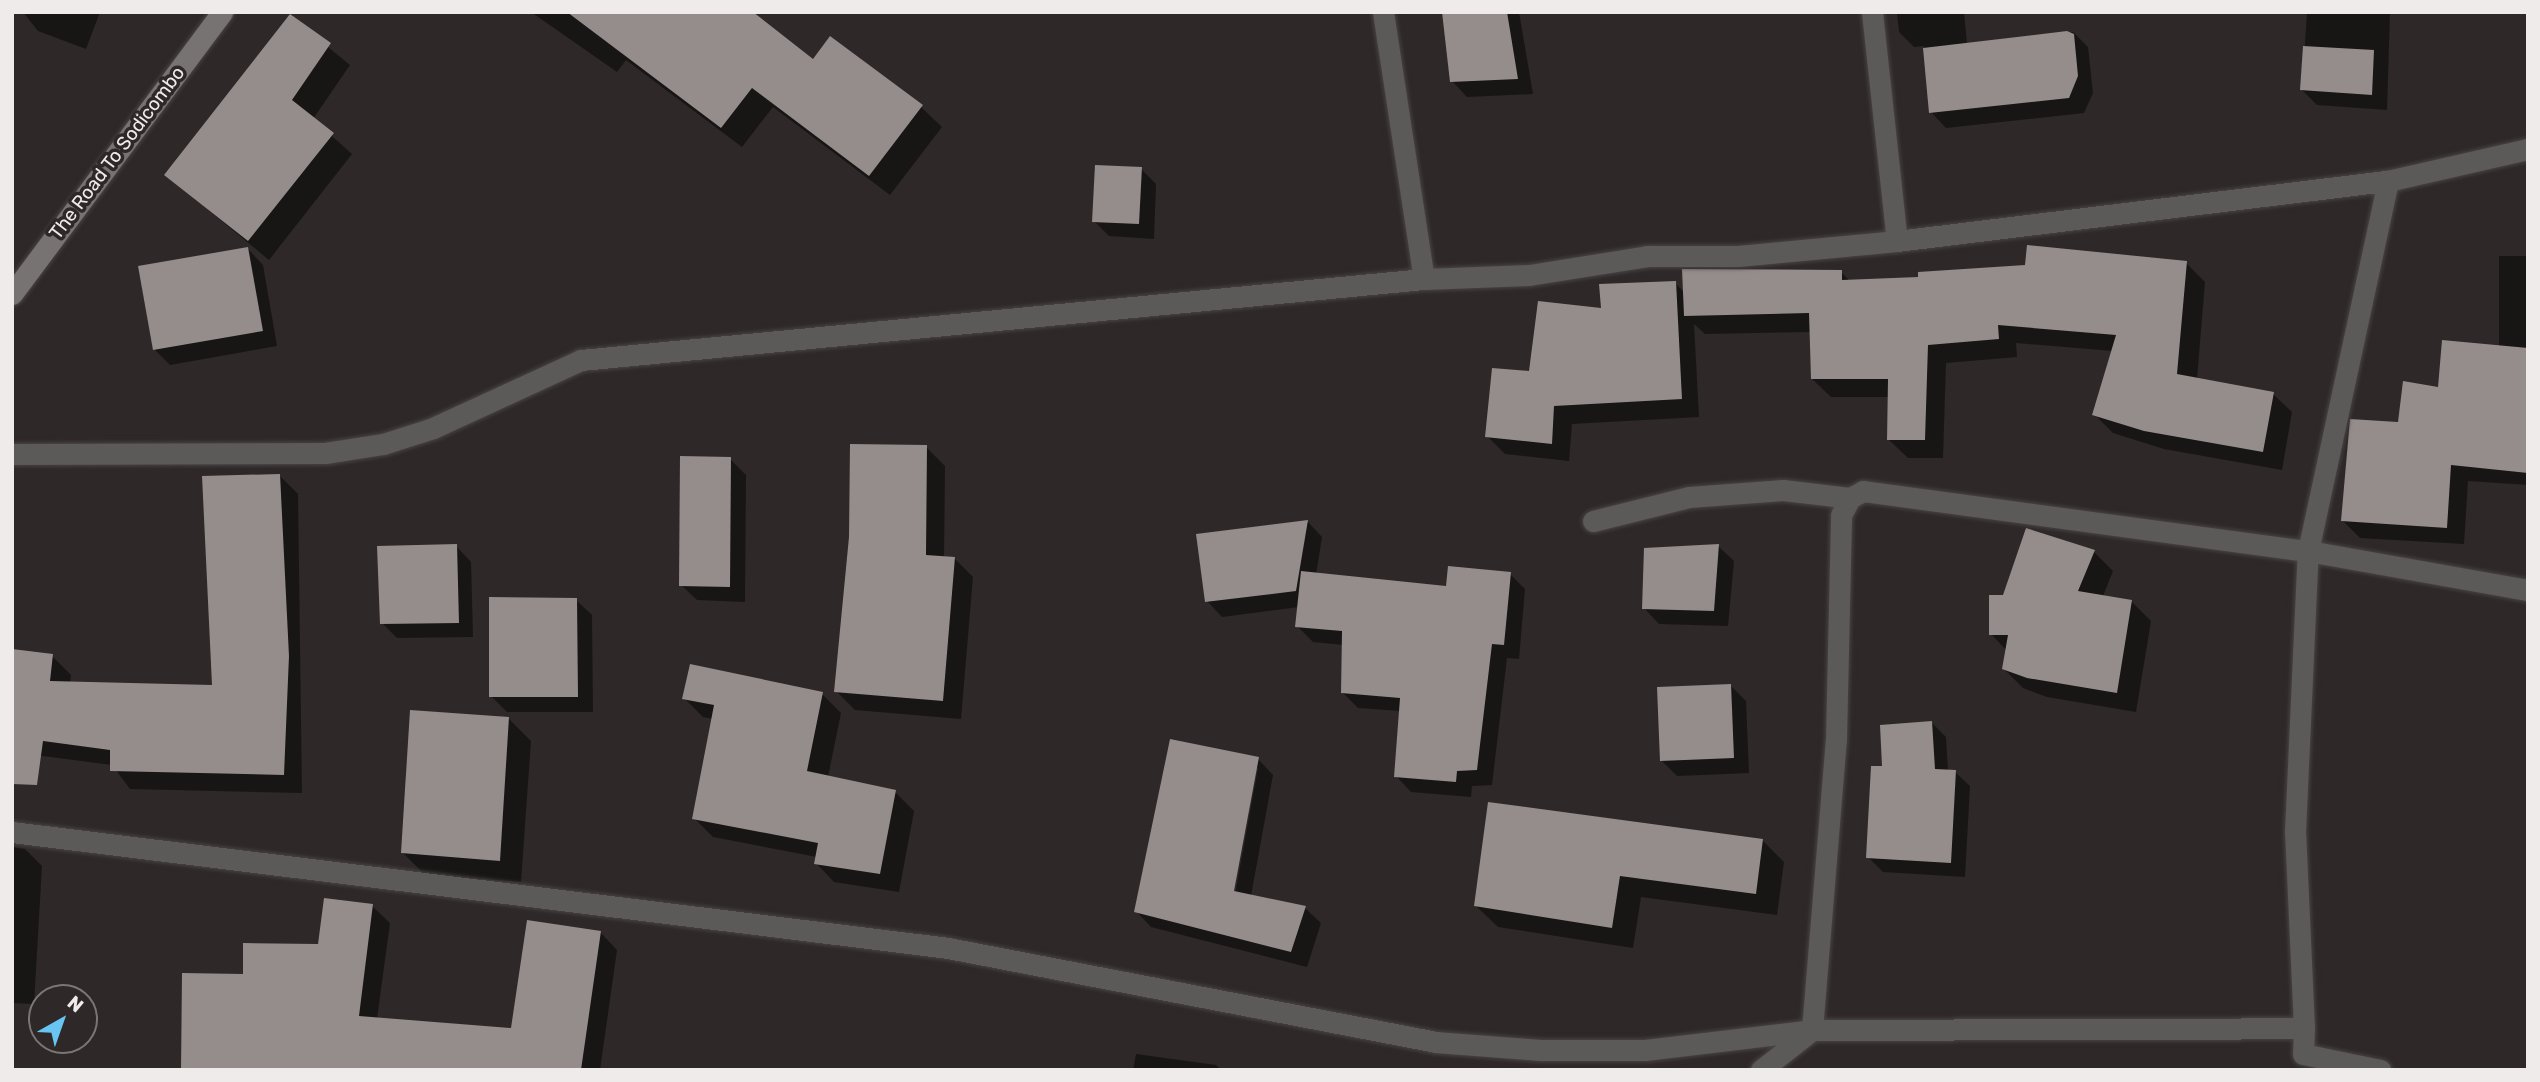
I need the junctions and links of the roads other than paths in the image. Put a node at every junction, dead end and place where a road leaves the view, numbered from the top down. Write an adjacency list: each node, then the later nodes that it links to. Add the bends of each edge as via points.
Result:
1 (222, 12): 8 (main road, The Road To Sodicombo)
2 (1383, 12): 7 (street)
3 (1872, 12): 6 (street)
4 (2528, 149): 5 (street)
5 (2388, 181): 6 (street); 12 (street)
6 (1897, 241): 7 (street, via 1738,256 1647,256 1529,275)
7 (1424, 279): 9 (street, via 581,360 433,428 383,444 325,453)
8 (12, 294)
9 (12, 454)
10 (1850, 498): 11 (street, via 1783,490 1689,497); 12 (street, via 1863,491); 16 (street, via 1841,514 1836,738)
11 (1593, 521)
12 (2308, 551): 13 (street); 15 (street, via 2295,832)
13 (2528, 590)
14 (12, 832): 16 (street, via 948,948 1435,1042 1645,1051)
15 (2304, 1028): 16 (street); 17 (street)
16 (1812, 1030): 18 (street)
17 (2302, 1062): 19 (street)
18 (1761, 1070)
19 (2380, 1070)

